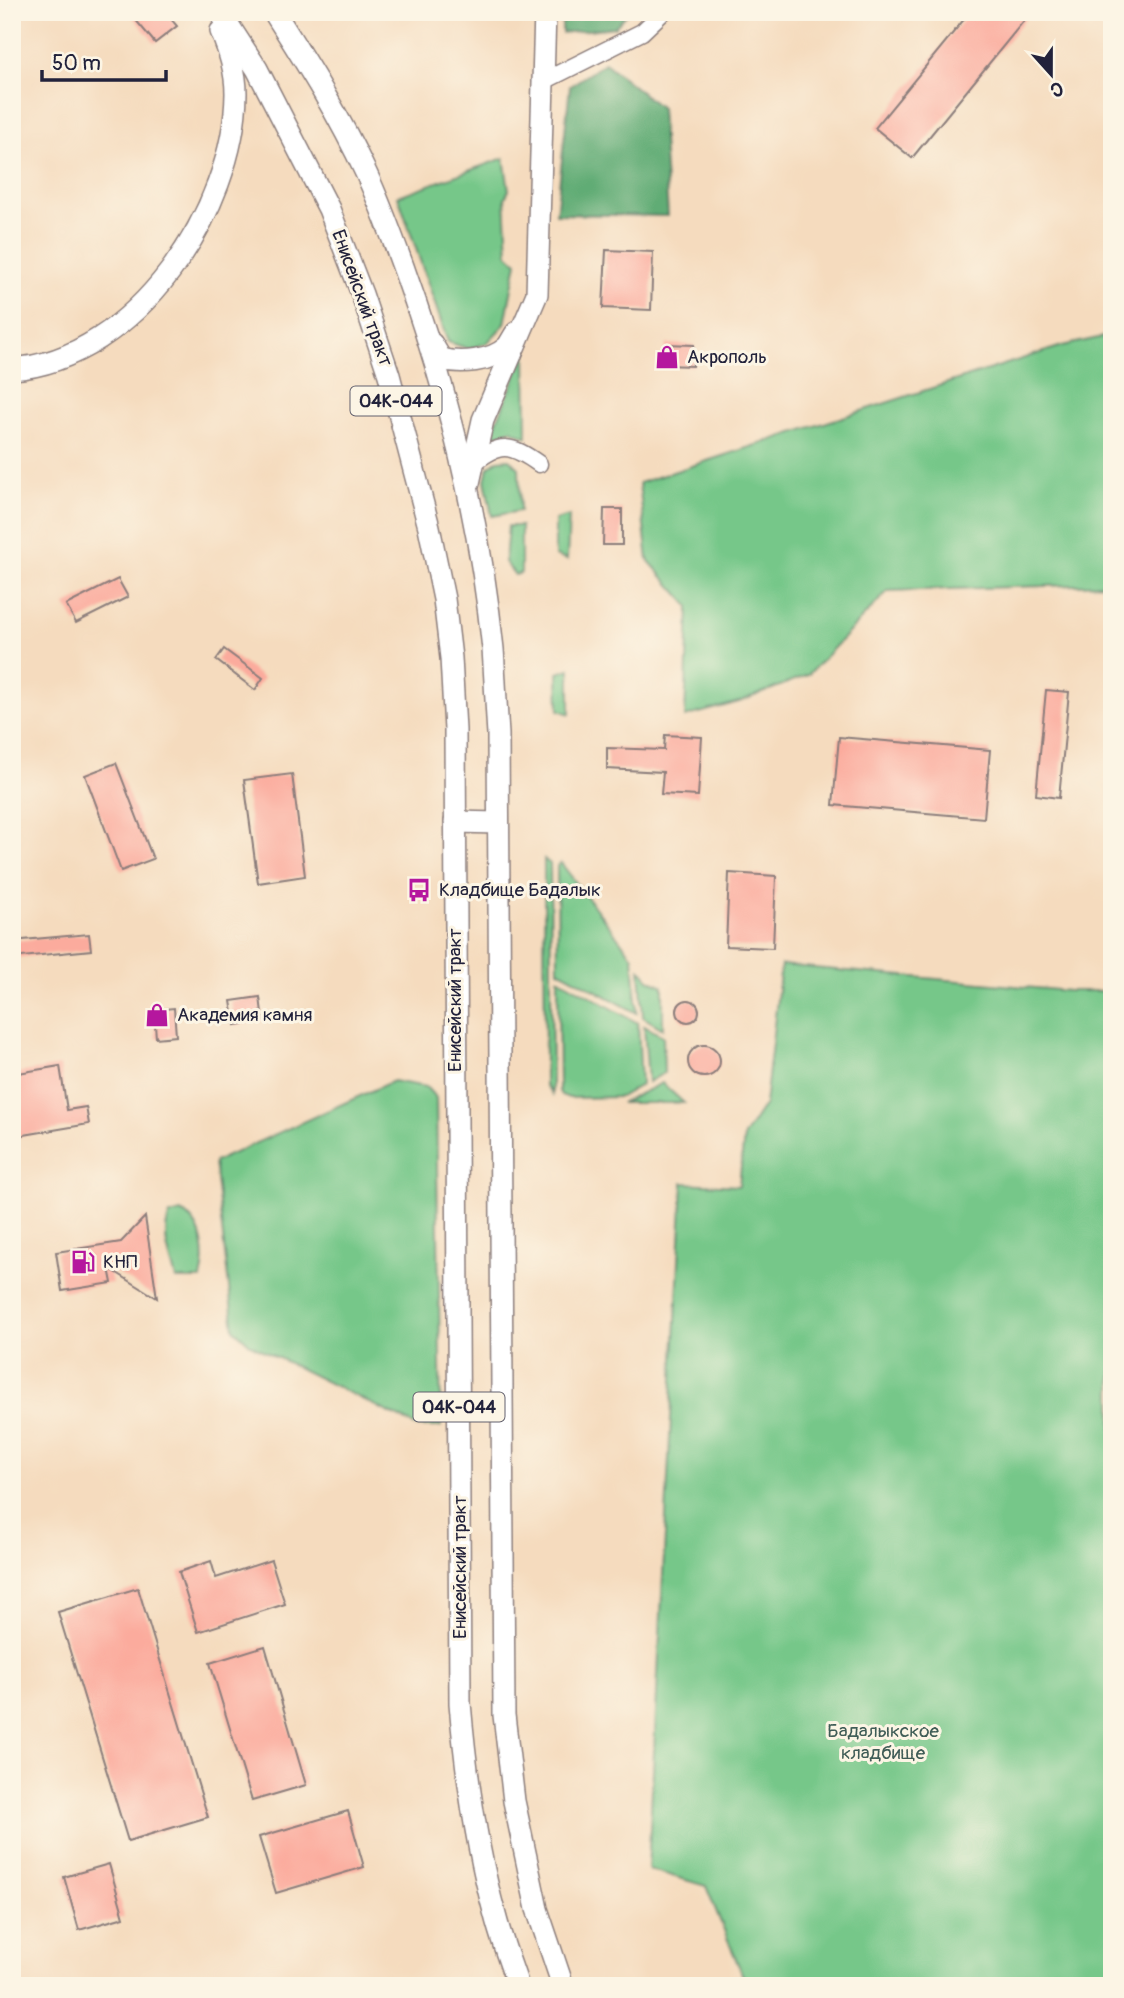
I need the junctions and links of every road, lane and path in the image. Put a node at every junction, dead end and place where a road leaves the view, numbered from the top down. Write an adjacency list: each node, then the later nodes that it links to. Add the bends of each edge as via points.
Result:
1 (214, 12): 9 (main road, via 232,57 236,92 221,177 204,216 183,253 119,326 73,355)
2 (220, 12): 13 (main road, Енисейский тракт / 04К-044, via 257,69 329,209 390,375 444,599 454,718)
3 (274, 12): 8 (main road, 04К-044, via 367,175)
4 (545, 12): 6 (main road)
5 (663, 12): 6 (street, via 642,32)
6 (544, 81): 7 (main road)
7 (537, 294): 8 (main road, via 507,347 489,356 471,361 440,359); 11 (main road, via 482,420)
8 (426, 335): 12 (main road, 04К-044)
9 (12, 369)
10 (539, 464): 11 (street, via 509,447 486,452)
11 (472, 465): 12 (main road)
12 (467, 493): 14 (main road, 04К-044, via 492,648)
13 (455, 822): 14 (main road); 15 (main road, Енисейский тракт / 04К-044, via 460,1703 485,1874)
14 (498, 823): 16 (main road, 04К-044, via 504,1715 514,1801 534,1896)
15 (518, 1986)
16 (563, 1986)

